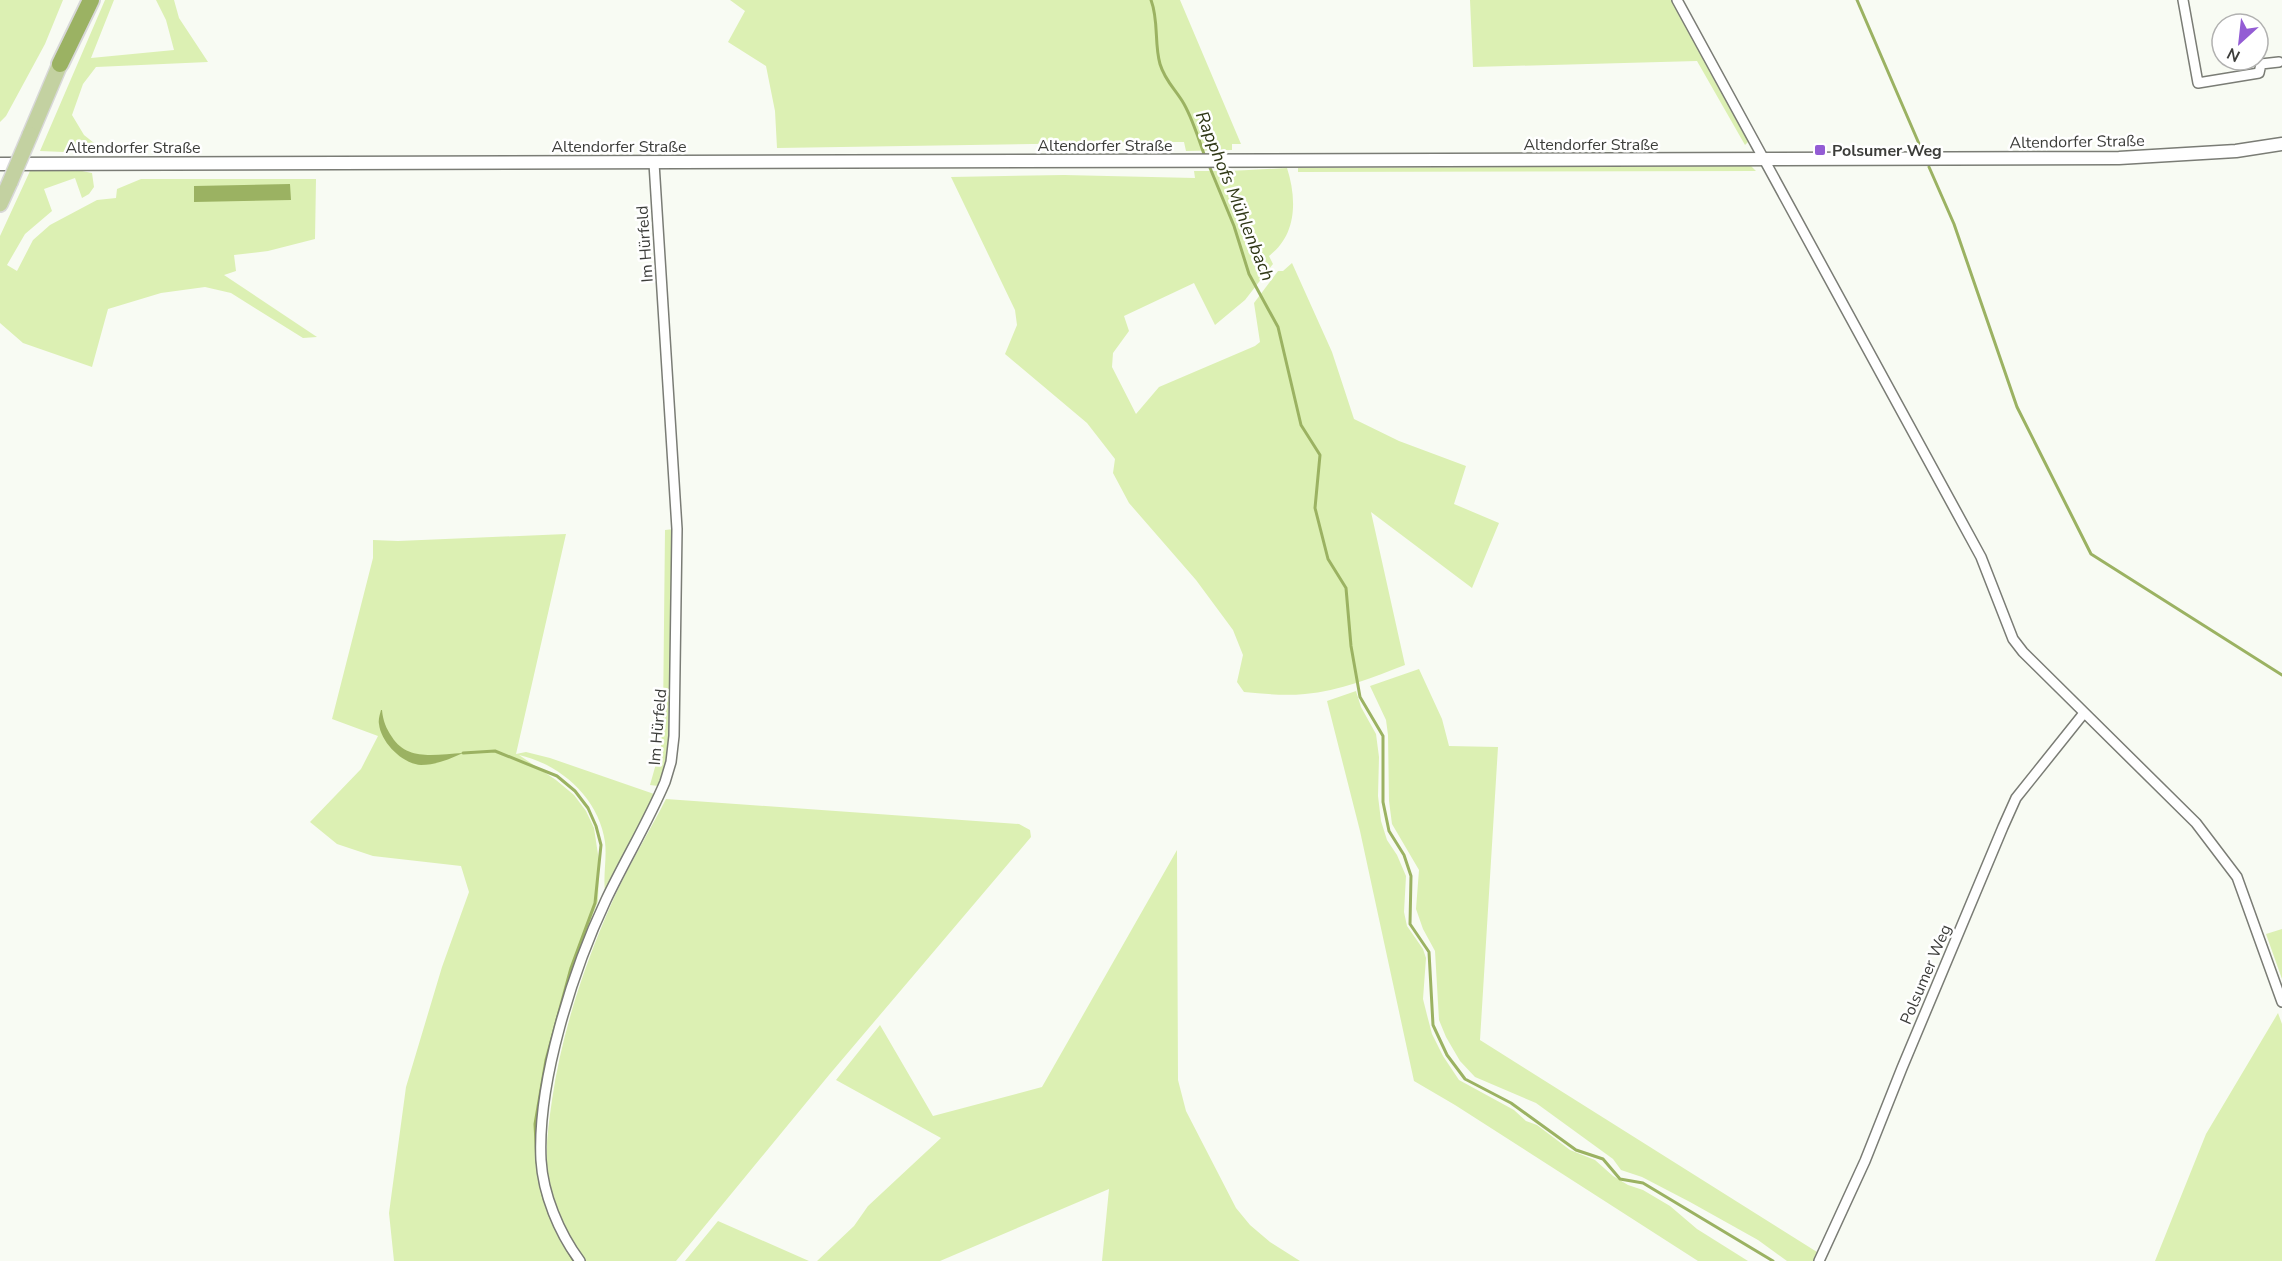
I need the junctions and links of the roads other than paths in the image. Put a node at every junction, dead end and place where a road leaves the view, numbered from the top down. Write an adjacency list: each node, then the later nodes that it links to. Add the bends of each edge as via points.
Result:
1 (86, 0): 6 (highway)
2 (91, 0): 6 (highway)
3 (1677, 0): 8 (street)
4 (2183, 0): 5 (street, via 2198,83 2259,73 2261,64)
5 (2280, 62)
6 (60, 64): 11 (main road, bridge)
7 (2282, 144): 8 (street, Altendorfer Straße, via 2236,151 2119,158)
8 (1765, 159): 9 (street, Altendorfer Straße); 12 (street, via 1981,557 2013,639)
9 (654, 163): 10 (street, Altendorfer Straße); 14 (street, Im Hürfeld, via 677,529 674,736 665,782 588,941 552,1059 541,1160 559,1225)
10 (0, 164)
11 (0, 204)
12 (2084, 713): 13 (street, via 2196,823 2218,850 2237,878); 15 (street, Polsumer Weg, via 2016,798 1865,1161)
13 (2282, 1002)
14 (580, 1261)
15 (1819, 1261)

